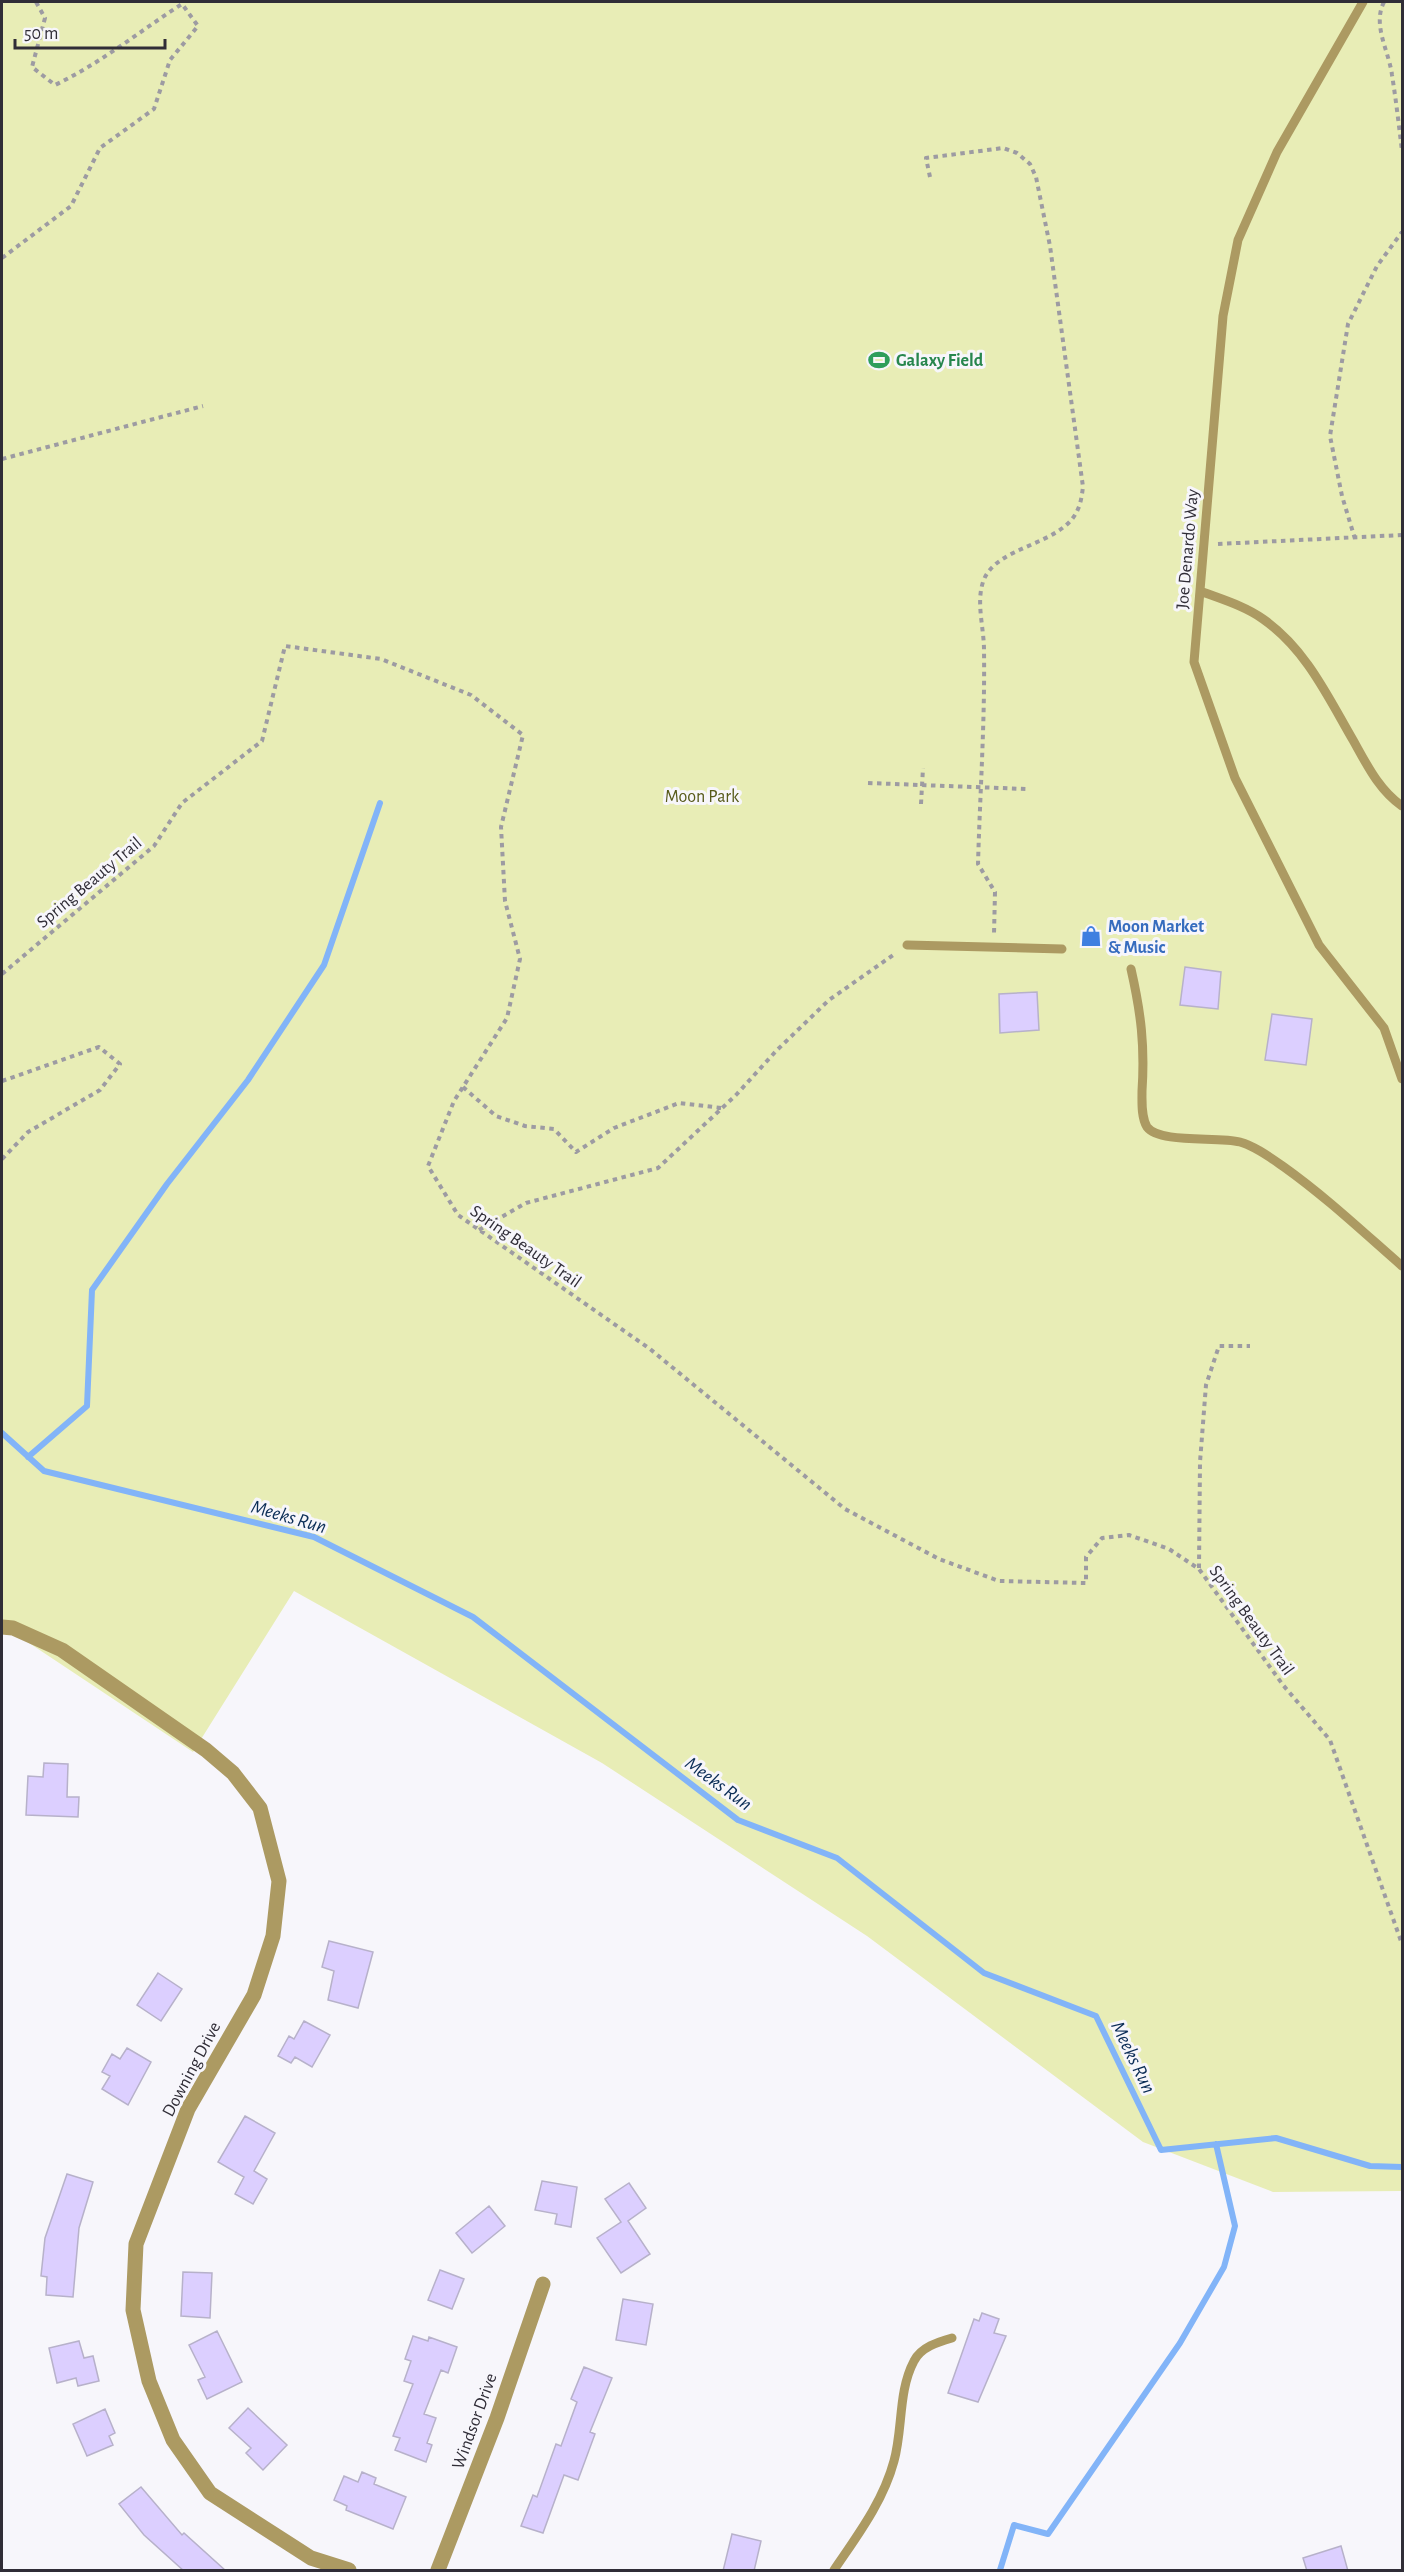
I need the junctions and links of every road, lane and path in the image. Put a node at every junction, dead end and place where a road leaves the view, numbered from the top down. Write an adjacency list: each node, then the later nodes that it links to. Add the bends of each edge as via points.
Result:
1 (36, 2): 7 (path, via 45,18 32,67 55,85 92,68 182,4 198,26 170,60 154,109 100,148 71,206)
2 (1363, 2): 12 (lane, Joe Denardo Way, via 1277,152 1238,240 1223,316)
3 (1384, 2): 4 (path, via 1380,27 1392,75)
4 (1402, 151)
5 (930, 177): 17 (path, via 926,158 945,154 1003,148 1030,164 1050,246 1083,487 1078,511 1063,527 1007,557 983,581)
6 (1402, 232): 11 (path, via 1377,266 1348,324 1330,436)
7 (2, 258)
8 (203, 406): 9 (path)
9 (2, 459)
10 (1402, 535): 11 (path)
11 (1355, 538): 12 (path)
12 (1204, 546): 13 (lane, Joe Denardo Way)
13 (1200, 591): 20 (lane, via 1262,619 1289,640 1312,670 1369,769 1389,796); 26 (lane, Joe Denardo Way, via 1194,662 1235,778 1319,945 1384,1028)
14 (923, 768): 16 (path)
15 (868, 783): 16 (path)
16 (922, 785): 17 (path); 19 (path)
17 (980, 787): 18 (path); 22 (path, via 978,864 995,892)
18 (1026, 789)
19 (921, 804)
20 (1402, 806)
21 (907, 945): 22 (lane); 29 (path, via 829,1000)
22 (993, 947): 23 (lane)
23 (1062, 950)
24 (1131, 969): 32 (lane, via 1142,1014 1142,1112 1147,1126 1156,1134 1169,1137 1242,1142 1269,1156 1316,1190)
25 (2, 974): 28 (path, Spring Beauty Trail, via 154,846 182,803 262,741 285,646 381,659 471,695 523,735 501,827 505,901 520,959 507,1018)
26 (1402, 1078)
27 (2, 1081): 30 (path, via 99,1047 120,1064 100,1090 28,1132)
28 (463, 1087): 29 (path, via 496,1116 525,1126 554,1129 576,1152 614,1128 679,1103); 31 (path, Spring Beauty Trail, via 429,1166 458,1215)
29 (723, 1108): 31 (path, via 657,1168 526,1203)
30 (2, 1159)
31 (479, 1230): 34 (path, Spring Beauty Trail, via 650,1348 845,1509 939,1559 999,1581 1086,1583 1086,1557 1102,1538 1129,1535 1169,1549)
32 (1402, 1266)
33 (1250, 1346): 34 (path, via 1219,1346 1206,1385 1200,1462)
34 (1199, 1569): 36 (path, Spring Beauty Trail, via 1283,1685 1330,1740)
35 (2, 1627): 39 (street, Downing Drive, via 62,1650 206,1750 233,1773 260,1808 279,1881 273,1936 254,1995 188,2109 136,2244 133,2310 149,2381 173,2440 210,2493 311,2558)
36 (1402, 1944)
37 (543, 2284): 40 (street, Windsor Drive)
38 (952, 2338): 41 (lane, via 930,2345 914,2360 886,2483 878,2504)
39 (349, 2571)
40 (438, 2571)
41 (834, 2571)

